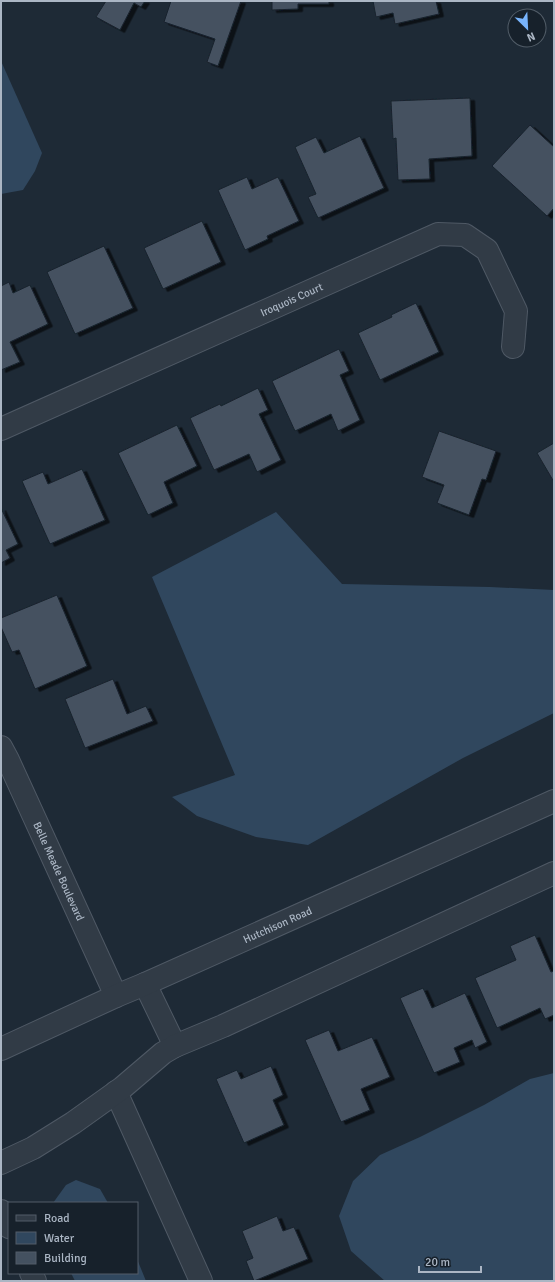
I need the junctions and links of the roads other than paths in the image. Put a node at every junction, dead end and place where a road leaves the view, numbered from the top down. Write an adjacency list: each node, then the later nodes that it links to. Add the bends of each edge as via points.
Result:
1 (513, 347): 2 (street, Iroquois Court, via 516,311 487,250 465,235 438,234)
2 (1, 429)
3 (1, 747): 7 (street, Belle Meade Boulevard)
4 (554, 801): 6 (street, Hutchison Road)
5 (554, 874): 8 (street)
6 (145, 984): 7 (street, Hutchison Road); 8 (street)
7 (116, 996): 9 (street, Hutchison Road)
8 (174, 1046): 10 (street)
9 (1, 1049)
10 (116, 1092): 11 (street, via 33,1148); 14 (street)
11 (1, 1163)
12 (1, 1210): 13 (street)
13 (8, 1225)
14 (200, 1281)

